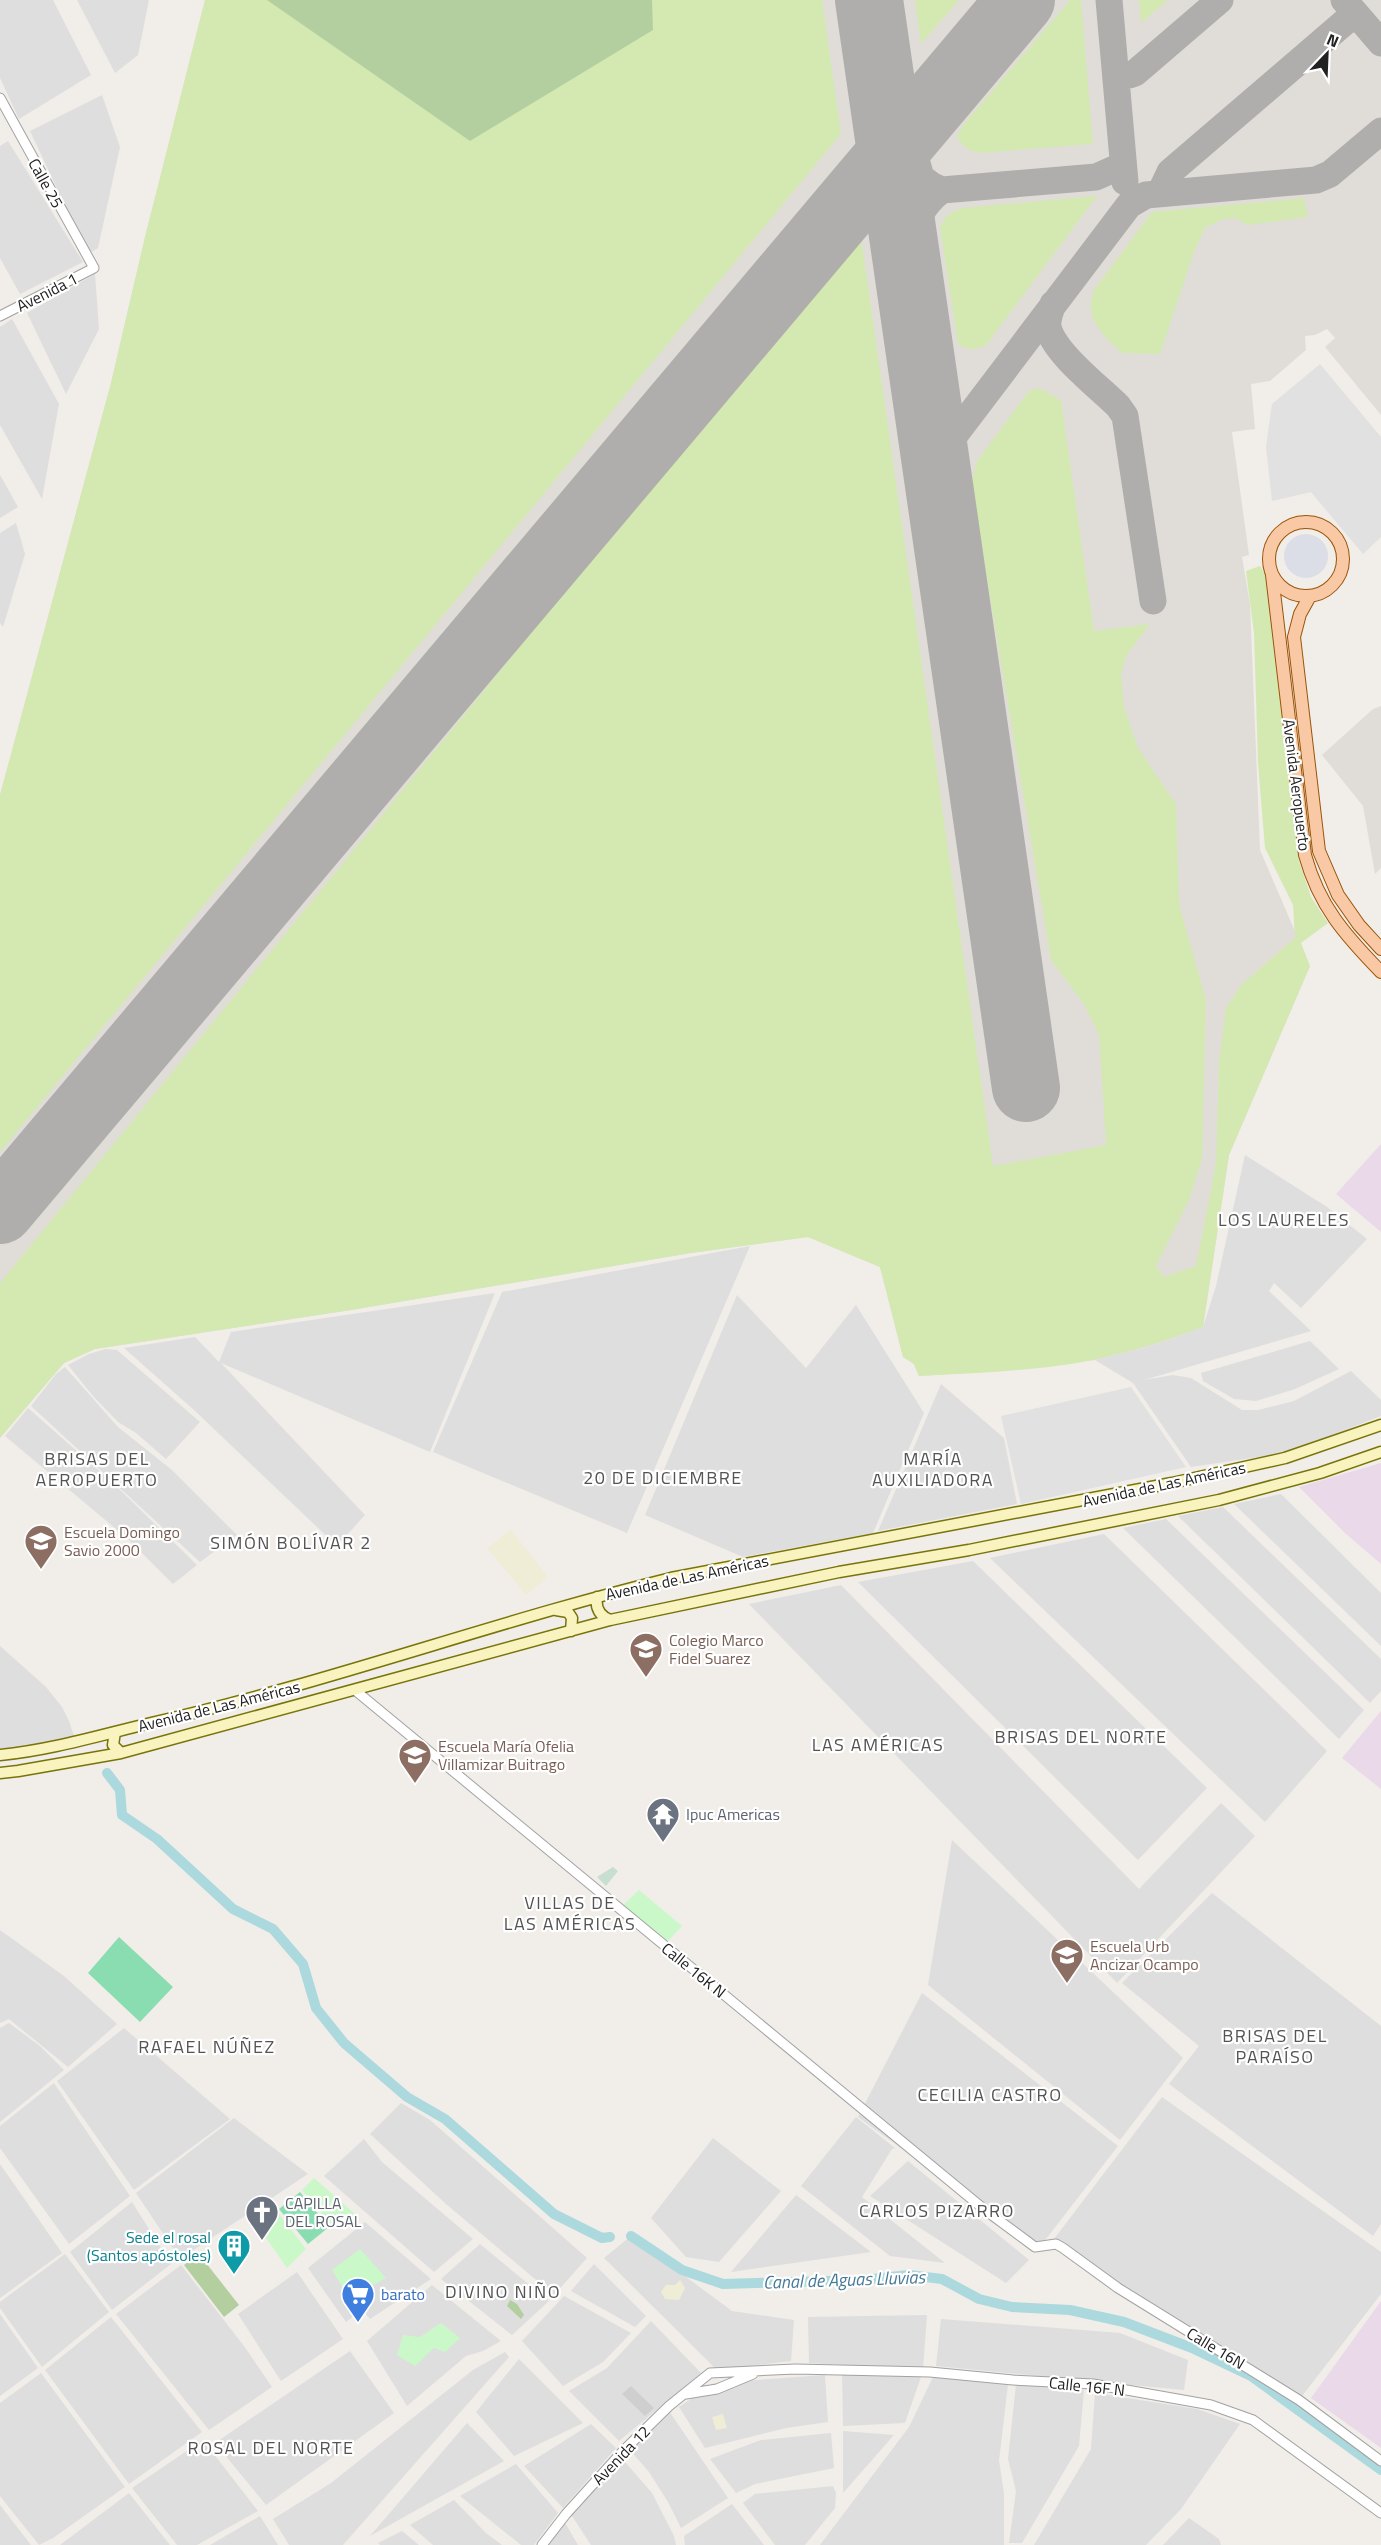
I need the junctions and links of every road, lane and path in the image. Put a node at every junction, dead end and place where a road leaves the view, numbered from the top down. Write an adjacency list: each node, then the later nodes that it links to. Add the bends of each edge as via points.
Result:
1 (0, 98): 2 (street, Calle 25)
2 (94, 268): 3 (street, Avenida 1)
3 (0, 316)
4 (1272, 575): 5 (main road, via 1288,591); 5 (main road, via 1269,551 1281,531 1302,522 1325,527 1340,545 1342,568 1329,588); 7 (main road, Avenida Aeropuerto, via 1305,855 1315,888 1333,919)
5 (1310, 596): 6 (main road, Avenida Aeropuerto, via 1294,637 1318,842 1338,895)
6 (1381, 949)
7 (1381, 972)
8 (1381, 1425): 10 (main road, Avenida de Las Américas, via 1285,1458 1172,1484 766,1559)
9 (1381, 1452): 12 (main road, Avenida de Las Américas, via 1219,1500)
10 (597, 1597): 11 (main road, Avenida de Las Américas); 12 (main road, via 600,1614)
11 (555, 1610): 13 (main road, via 568,1612 572,1618); 15 (main road, Avenida de Las Américas, via 351,1671)
12 (610, 1620): 13 (main road, Avenida de Las Américas)
13 (571, 1631): 14 (main road, Avenida de Las Américas)
14 (356, 1691): 17 (main road, Avenida de Las Américas); 21 (street, Calle 16K N, via 985,2210 1035,2247)
15 (115, 1732): 16 (main road, Avenida de Las Américas); 17 (main road, via 113,1744)
16 (89, 1740): 18 (main road, Avenida de Las Américas); 19 (main road, via 98,1747)
17 (121, 1753): 19 (main road, Avenida de Las Américas)
18 (0, 1755)
19 (97, 1758): 20 (main road, Avenida de Las Américas)
20 (0, 1773)
21 (1047, 2245): 28 (street, Calle 16N, via 1063,2248 1119,2289 1269,2380)
22 (760, 2371): 23 (street, Calle 16F N); 25 (street, Calle 16F N); 29 (street, Calle 16F N, via 930,2372 1093,2384 1210,2405 1253,2420)
23 (726, 2372): 24 (street, Calle 16F N); 25 (street)
24 (708, 2375): 26 (street, via 705,2384); 27 (street, Avenida 12)
25 (727, 2385): 26 (street, Calle 16F N)
26 (709, 2390): 27 (street, Calle 16F N)
27 (683, 2395): 30 (street, Avenida 12, via 623,2451)
28 (1381, 2461)
29 (1381, 2513)
30 (542, 2545)

